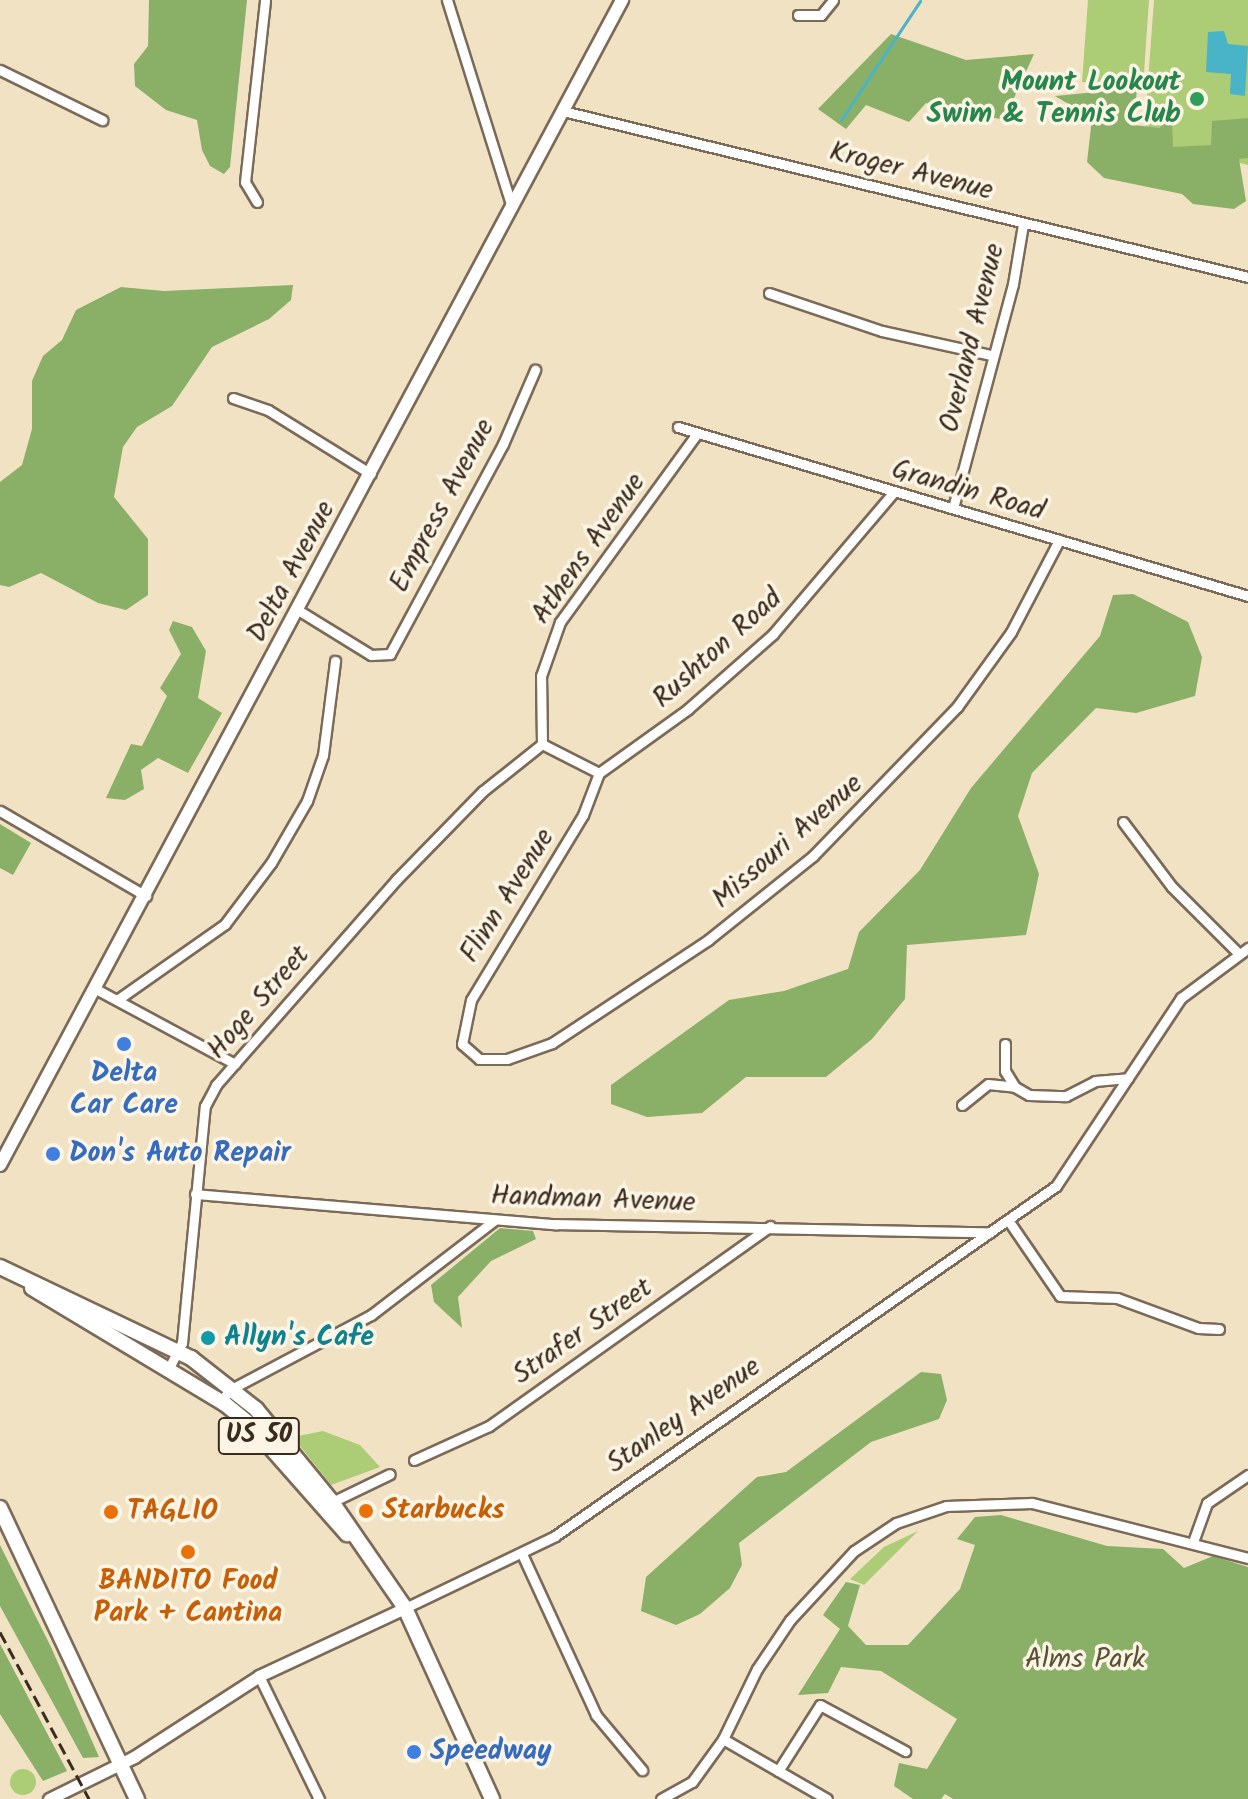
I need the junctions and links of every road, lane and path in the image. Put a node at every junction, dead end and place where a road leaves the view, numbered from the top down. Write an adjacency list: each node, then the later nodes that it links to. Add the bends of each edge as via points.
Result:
1 (265, 0): 9 (street, via 245,182)
2 (447, 0): 10 (street)
3 (622, 0): 7 (main road, Delta Avenue)
4 (833, 0): 5 (street, via 821,15)
5 (798, 15)
6 (0, 70): 8 (street)
7 (563, 111): 10 (main road, Delta Avenue); 11 (street, Kroger Avenue)
8 (102, 120)
9 (257, 202)
10 (512, 207): 19 (main road, Delta Avenue)
11 (1023, 224): 12 (street, Kroger Avenue); 14 (street, Overland Avenue, via 1013,284)
12 (1248, 277)
13 (769, 293): 14 (street, via 882,331)
14 (991, 355): 21 (street, Overland Avenue)
15 (535, 370): 24 (street, Empress Avenue, via 503,444 394,648 384,658)
16 (233, 398): 19 (street, via 268,410)
17 (678, 427): 18 (street, Grandin Road)
18 (695, 436): 20 (street, Grandin Road); 26 (street, Athens Avenue, via 560,622 541,676)
19 (371, 474): 24 (main road, Delta Avenue)
20 (893, 493): 21 (street, Grandin Road); 27 (street, Rushton Road, via 773,634 688,709)
21 (953, 508): 22 (street, Grandin Road)
22 (1059, 540): 23 (street, Grandin Road); 34 (street, Missouri Avenue, via 1011,632 976,682 898,773 813,856 708,940 552,1043 492,1060 470,1056)
23 (1248, 596)
24 (298, 610): 30 (main road, Delta Avenue)
25 (335, 661): 33 (street, via 323,755 307,801 271,863 225,924)
26 (542, 744): 27 (street); 36 (street, Hoge Street, via 483,791 396,880)
27 (599, 773): 34 (street, Flinn Avenue, via 583,815 471,1000)
28 (0, 811): 30 (street)
29 (1123, 822): 31 (street, via 1172,887)
30 (146, 896): 32 (main road, Delta Avenue)
31 (1244, 951): 37 (street, Stanley Avenue, via 1181,998)
32 (94, 988): 33 (street); 40 (main road, Delta Avenue)
33 (117, 1000): 36 (street)
34 (462, 1044)
35 (1005, 1044): 38 (street, via 1003,1062)
36 (235, 1064): 41 (street, Hoge Street, via 205,1106)
37 (1128, 1078): 38 (street, via 1106,1078 1049,1099); 43 (street, Stanley Avenue, via 1056,1186)
38 (1015, 1087): 39 (street, via 988,1084)
39 (962, 1105)
40 (0, 1165)
41 (195, 1194): 42 (street, Handman Avenue); 49 (street, Hoge Street)
42 (495, 1220): 44 (street, Handman Avenue); 51 (street, via 371,1315)
43 (1008, 1220): 45 (street, Stanley Avenue); 48 (street, via 1060,1296 1117,1298 1198,1328)
44 (770, 1226): 45 (street, Handman Avenue); 53 (street, Strafer Street, via 489,1426)
45 (990, 1232): 60 (street, Stanley Avenue)
46 (0, 1267): 47 (main road, US 50); 49 (main road, US 50)
47 (77, 1318): 49 (main road, via 123,1329 170,1354); 50 (main road, US 50)
48 (1219, 1329)
49 (179, 1352): 50 (street, Hoge Street); 51 (main road, US 50)
50 (168, 1370): 52 (main road, US 50)
51 (233, 1388): 52 (street); 56 (main road, US 50)
52 (220, 1401): 59 (main road, US 50, via 250,1424 333,1522)
53 (414, 1460)
54 (390, 1474): 56 (street)
55 (1248, 1475): 58 (street, via 1207,1503)
56 (332, 1502): 59 (main road, US 50)
57 (0, 1508): 66 (main road)
58 (1193, 1542): 61 (street); 64 (street, via 1023,1502 946,1506 896,1523 854,1551 777,1636)
59 (359, 1544): 62 (main road, US 50)
60 (522, 1554): 62 (street, Stanley Avenue); 67 (street, via 596,1715)
61 (1248, 1558)
62 (405, 1608): 63 (street, Stanley Avenue); 72 (main road, US 50)
63 (259, 1676): 66 (street, Stanley Avenue); 71 (street)
64 (723, 1739): 68 (street); 73 (street, via 692,1782)
65 (905, 1751): 68 (street, via 816,1706)
66 (120, 1763): 69 (street, Stanley Avenue); 70 (main road)
67 (642, 1770)
68 (778, 1771): 74 (street)
69 (49, 1799)
70 (137, 1799)
71 (319, 1799)
72 (492, 1799)
73 (661, 1799)
74 (827, 1799)

